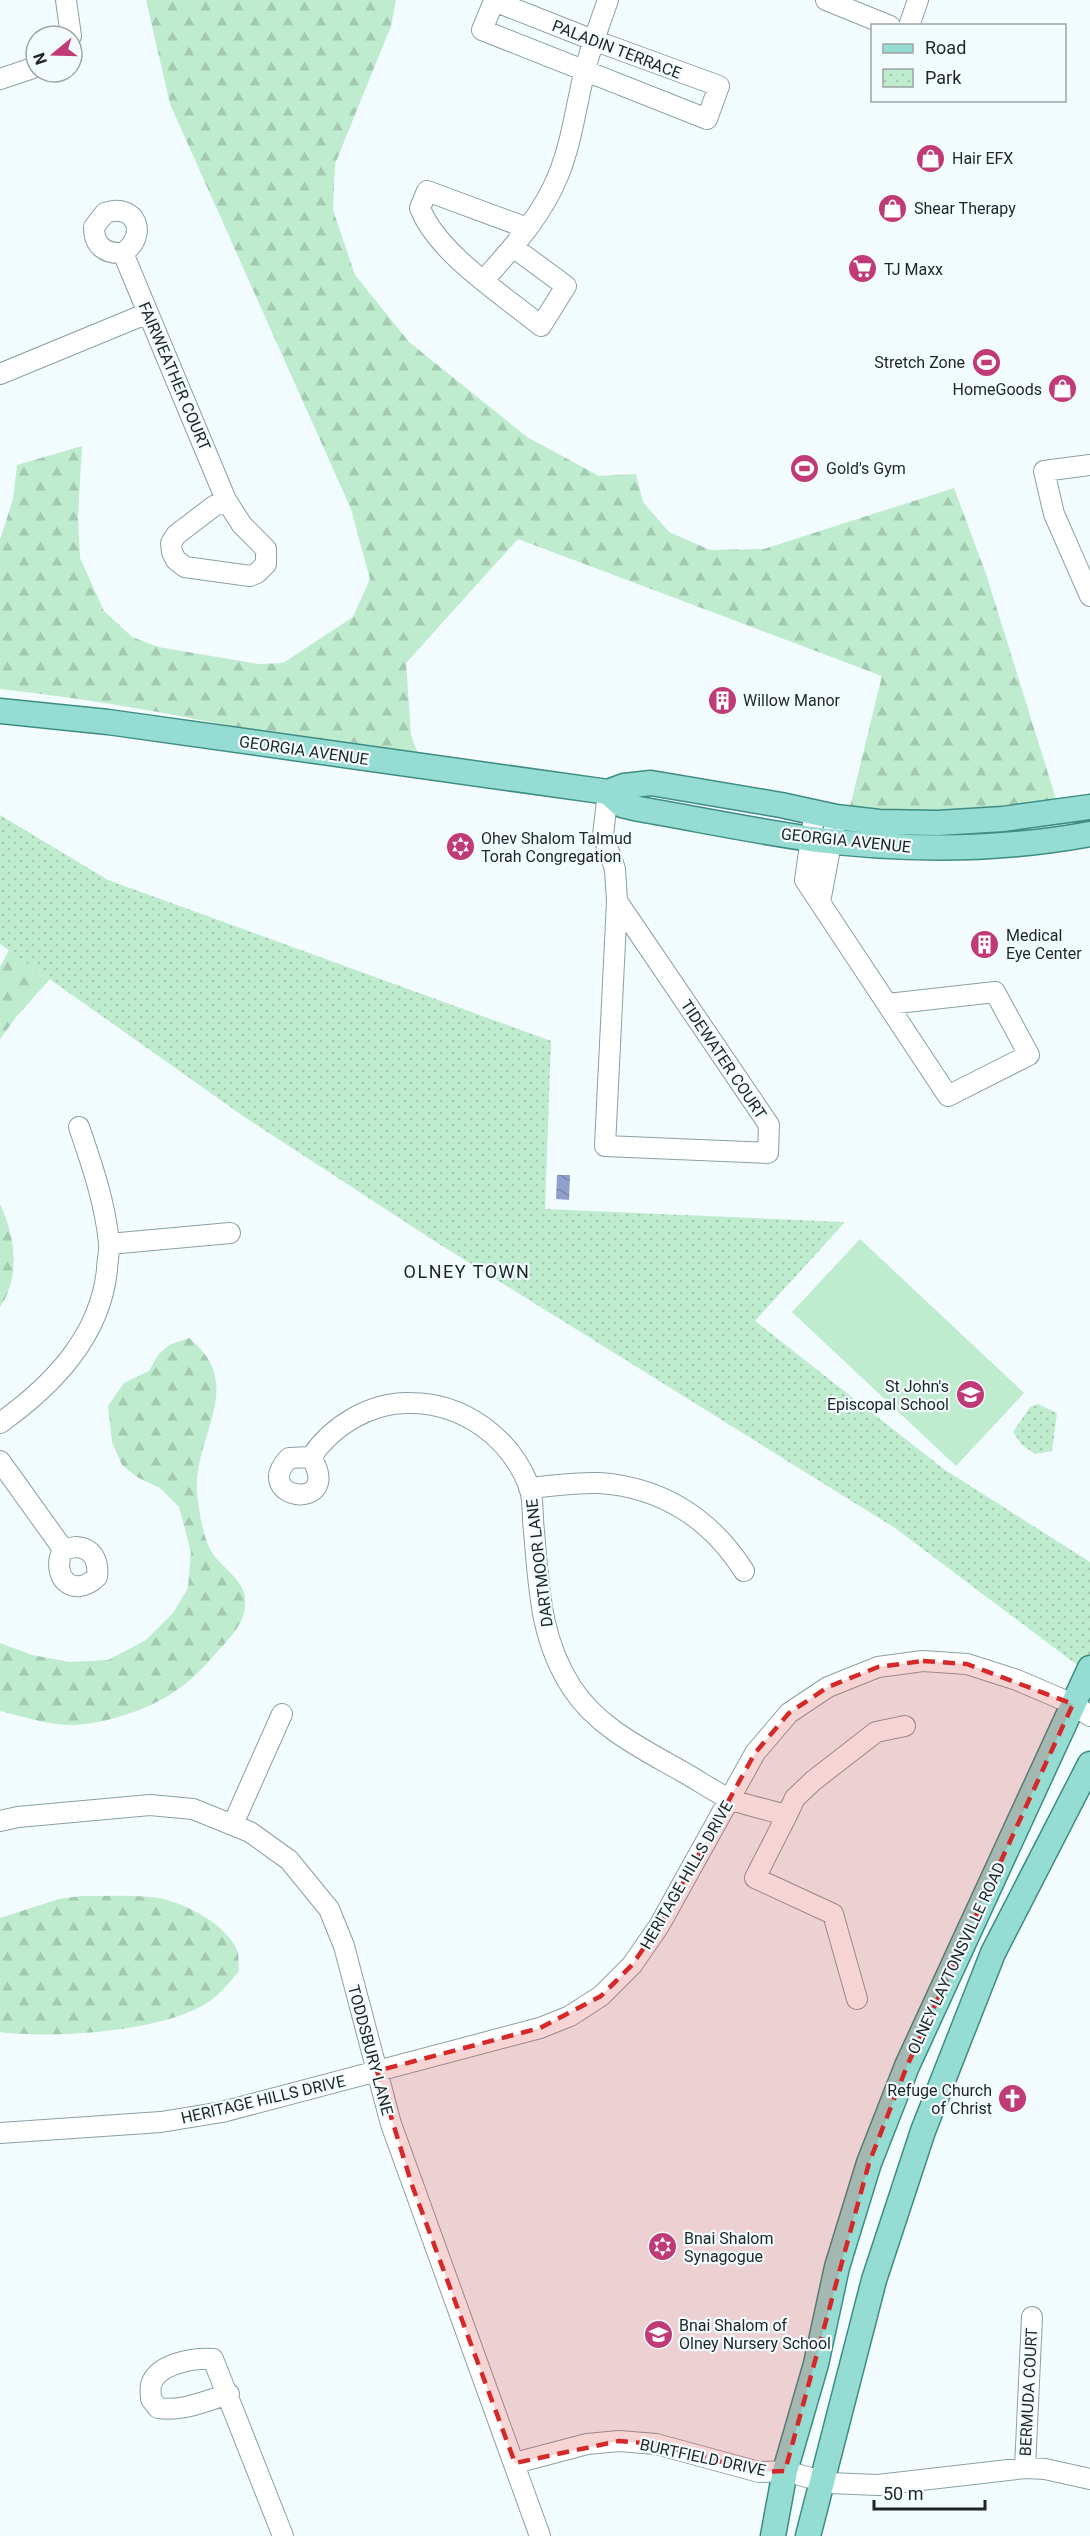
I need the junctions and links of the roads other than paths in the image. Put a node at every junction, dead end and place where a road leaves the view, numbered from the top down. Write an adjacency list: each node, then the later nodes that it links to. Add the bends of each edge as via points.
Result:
1 (66, 0): 5 (street)
2 (608, 0): 8 (street)
3 (826, 0): 6 (street)
4 (918, 0): 7 (street)
5 (69, 24)
6 (885, 24)
7 (910, 24)
8 (593, 40): 10 (street); 10 (street, PALADIN TERRACE, via 494,1 482,30); 10 (street, PALADIN TERRACE, via 719,86 707,119)
9 (24, 71): 11 (street)
10 (585, 72): 12 (street, via 573,132 558,176)
11 (0, 79)
12 (528, 228): 13 (street); 15 (street, via 428,191 420,208 432,231)
13 (513, 247): 15 (street); 15 (street, via 566,286 541,326)
14 (123, 253): 16 (street, FAIRWEATHER COURT)
15 (484, 280)
16 (148, 313): 17 (street); 19 (street, FAIRWEATHER COURT)
17 (0, 374)
18 (1090, 465): 20 (street, via 1044,471 1054,514)
19 (226, 500): 19 (street, FAIRWEATHER COURT, via 242,525 266,549 266,564 250,576 185,567 172,552 171,543 176,535)
20 (1090, 596)
21 (0, 711): 22 (main road, GEORGIA AVENUE, via 108,722)
22 (608, 792): 24 (main road, GEORGIA AVENUE, via 622,805 639,809); 26 (street, TIDEWATER COURT, via 603,835 615,869)
23 (1090, 807): 24 (main road, GEORGIA AVENUE, via 1003,819 879,822)
24 (823, 828): 25 (main road, GEORGIA AVENUE, via 879,845 939,848 999,846); 27 (street, via 805,880)
25 (1090, 834)
26 (616, 901): 26 (street, TIDEWATER COURT, via 605,1146 768,1153 769,1125)
27 (888, 1005): 27 (street, via 948,1096 1029,1054 995,992)
28 (79, 1127): 30 (street, via 100,1187)
29 (230, 1233): 30 (street)
30 (109, 1244): 31 (street, via 98,1312 82,1342 51,1383)
31 (0, 1424)
32 (311, 1457): 34 (street, DARTMOOR LANE, via 345,1422 374,1409 423,1403 460,1412 489,1430 512,1456)
33 (0, 1461): 35 (street)
34 (529, 1488): 36 (street, via 598,1483 656,1496 682,1507 707,1526 729,1547); 42 (street, DARTMOOR LANE, via 542,1619 555,1658 573,1689 596,1716 623,1737)
35 (63, 1549)
36 (744, 1571)
37 (1090, 1668): 38 (main road, OLNEY LAYTONSVILLE ROAD)
38 (1082, 1710): 42 (street, HERITAGE HILLS DRIVE, via 1017,1680 967,1664 923,1661 878,1667 828,1687 789,1713 754,1753); 53 (main road, OLNEY LAYTONSVILLE ROAD, via 907,2066 869,2163 837,2267 816,2364)
39 (282, 1714): 45 (street)
40 (905, 1726): 43 (street, via 876,1732 813,1781 795,1798)
41 (1090, 1764): 55 (main road, OLNEY LAYTONSVILLE ROAD, via 993,1953 923,2131 874,2280)
42 (730, 1799): 43 (street, DARTMOOR LANE); 47 (street, HERITAGE HILLS DRIVE, via 659,1926 632,1965 601,1996 570,2016 540,2028)
43 (787, 1815): 46 (street, via 755,1878 833,1914)
44 (0, 1821): 45 (street, TODDSBURY LANE, via 150,1805 193,1809)
45 (233, 1824): 47 (street, TODDSBURY LANE, via 289,1860 329,1909 344,1946)
46 (857, 1999)
47 (377, 2072): 48 (street, HERITAGE HILLS DRIVE, via 222,2112 162,2122); 51 (street, TODDSBURY LANE, via 412,2185)
48 (0, 2133)
49 (1032, 2317): 52 (street, BERMUDA COURT)
50 (229, 2394): 56 (street)
51 (515, 2463): 53 (street, BURTFIELD DRIVE, via 587,2444 619,2441 656,2444 759,2472); 57 (street, TODDSBURY LANE)
52 (1025, 2468): 54 (street, BURTFIELD DRIVE); 55 (street, BURTFIELD DRIVE, via 878,2484)
53 (785, 2471): 55 (street, BURTFIELD DRIVE); 58 (main road, OLNEY LAYTONSVILLE ROAD)
54 (1090, 2480)
55 (821, 2482): 59 (main road, OLNEY LAYTONSVILLE ROAD)
56 (283, 2536)
57 (540, 2536)
58 (773, 2536)
59 (808, 2536)

